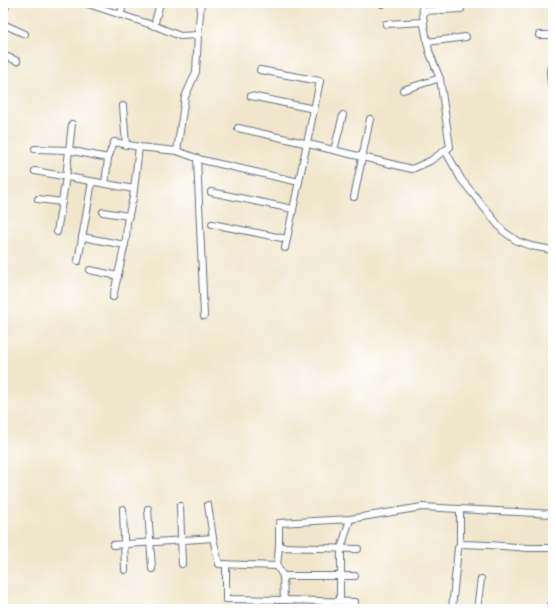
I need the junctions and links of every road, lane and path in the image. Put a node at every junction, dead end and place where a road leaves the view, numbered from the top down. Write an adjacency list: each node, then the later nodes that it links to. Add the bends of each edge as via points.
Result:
1 (7, 3): 9 (street)
2 (124, 3): 10 (street)
3 (160, 3): 14 (street)
4 (201, 3): 16 (street)
5 (422, 3): 8 (street)
6 (89, 4): 10 (street)
7 (461, 9): 8 (street)
8 (423, 11): 11 (street)
9 (3, 13)
10 (120, 15): 14 (street)
11 (424, 22): 13 (street); 20 (street)
12 (3, 24): 15 (street)
13 (386, 24)
14 (154, 26): 16 (street, via 180,36)
15 (25, 34)
16 (198, 35): 42 (street, via 196,72 185,96)
17 (538, 35): 18 (street)
18 (553, 35)
19 (466, 37): 20 (street)
20 (427, 42): 25 (street)
21 (3, 55): 22 (street)
22 (17, 61)
23 (553, 66): 26 (street, via 550,72)
24 (260, 70): 30 (street, via 320,81)
25 (440, 78): 27 (street); 41 (street, via 450,147)
26 (551, 83)
27 (403, 90)
28 (251, 96): 30 (street)
29 (123, 106): 36 (street)
30 (314, 109): 35 (street)
31 (343, 115): 40 (street)
32 (370, 119): 43 (street)
33 (72, 124): 39 (street)
34 (238, 128): 35 (street)
35 (307, 143): 40 (street); 49 (street)
36 (126, 145): 37 (street); 44 (street, via 114,142)
37 (139, 147): 42 (street); 51 (street)
38 (35, 149): 39 (street)
39 (68, 150): 44 (street); 47 (street)
40 (334, 150): 43 (street)
41 (446, 150): 43 (street, via 412,169); 65 (street, via 460,178 503,231 531,246)
42 (177, 151): 45 (street)
43 (363, 157): 53 (street)
44 (108, 158): 50 (street)
45 (197, 158): 49 (street); 70 (street)
46 (34, 171): 47 (street)
47 (66, 177): 48 (street); 55 (street)
48 (92, 182): 50 (street); 61 (street)
49 (299, 182): 56 (street)
50 (104, 184): 51 (street)
51 (134, 189): 58 (street)
52 (211, 192): 56 (street)
53 (354, 197)
54 (38, 198): 55 (street)
55 (62, 202): 60 (street)
56 (293, 209): 62 (street)
57 (103, 212): 58 (street)
58 (128, 216): 63 (street)
59 (212, 224): 62 (street)
60 (57, 232)
61 (82, 237): 63 (street); 66 (street)
62 (287, 239): 64 (street)
63 (125, 245): 68 (street)
64 (285, 248)
65 (553, 250)
66 (78, 261)
67 (90, 270): 68 (street)
68 (118, 276): 69 (street)
69 (113, 297)
70 (204, 316)
71 (208, 505): 78 (street)
72 (180, 506): 79 (street)
73 (123, 509): 81 (street)
74 (148, 509): 80 (street)
75 (460, 509): 76 (street); 77 (street, via 422,507); 82 (street)
76 (553, 514)
77 (350, 519): 84 (street, via 279,523); 86 (street)
78 (212, 538): 79 (street); 89 (street, via 219,564)
79 (181, 540): 80 (street); 88 (street)
80 (150, 542): 81 (street); 91 (street)
81 (124, 544): 83 (street); 92 (street)
82 (460, 544): 85 (street); 101 (street)
83 (113, 545)
84 (279, 548): 86 (street); 90 (street)
85 (553, 548)
86 (341, 549): 87 (street); 94 (street)
87 (358, 549)
88 (182, 564)
89 (226, 564): 90 (street); 97 (street, via 226,599)
90 (277, 566): 93 (street)
91 (152, 569)
92 (125, 570)
93 (282, 576): 94 (street); 97 (street)
94 (340, 576): 95 (street); 99 (street)
95 (355, 576)
96 (482, 579): 102 (street)
97 (284, 600): 99 (street)
98 (553, 600): 103 (street)
99 (340, 601): 100 (street)
100 (355, 602)
101 (452, 609)
102 (477, 609)
103 (549, 609)

